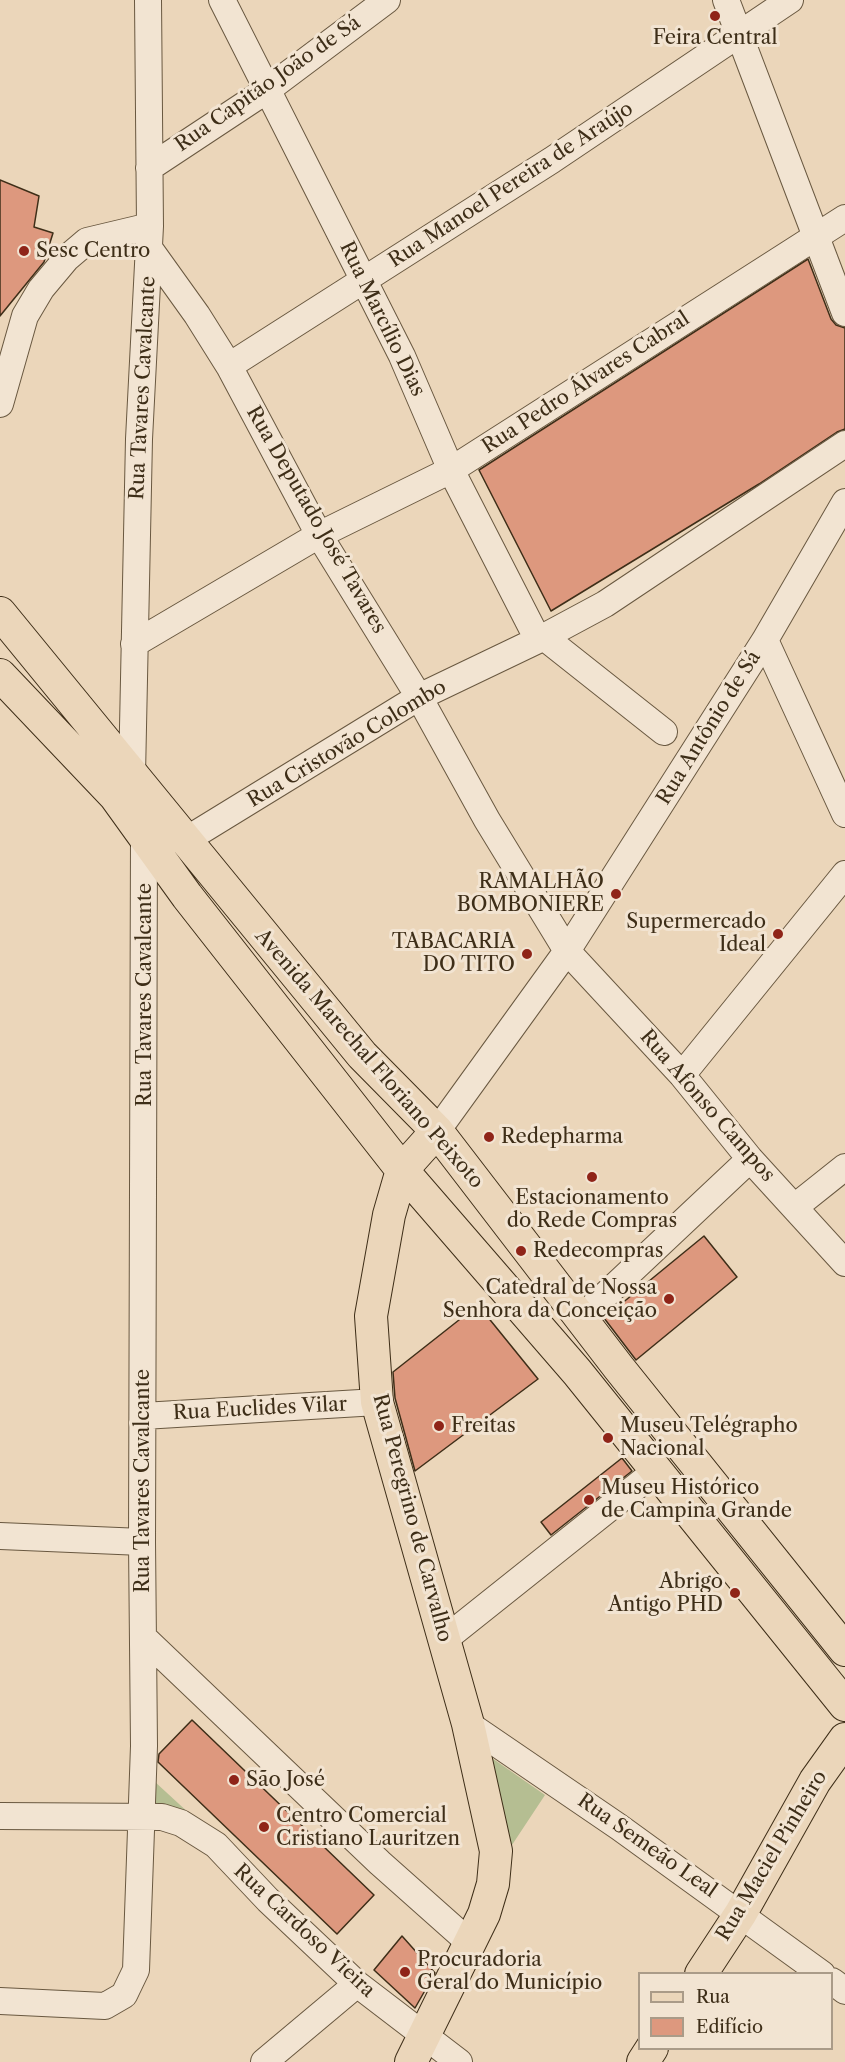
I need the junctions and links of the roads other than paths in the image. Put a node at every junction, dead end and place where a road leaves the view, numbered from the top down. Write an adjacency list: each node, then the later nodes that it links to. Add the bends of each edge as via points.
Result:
1 (148, 0): 8 (street, Rua Tavares Cavalcante)
2 (222, 0): 7 (street, Rua Marcílio Dias)
3 (387, 0): 7 (street, Rua Capitão João de Sá)
4 (726, 0): 6 (street)
5 (790, 0): 6 (street, Rua Manoel Pereira de Araújo)
6 (739, 34): 10 (street); 12 (street, Rua Manoel Pereira de Araújo)
7 (267, 90): 8 (street, Rua Capitão João de Sá); 12 (street, Rua Marcílio Dias)
8 (148, 168): 11 (street, Rua Tavares Cavalcante)
9 (845, 218): 10 (street, Rua Pedro Álvares Cabral)
10 (815, 236): 13 (street); 17 (street, Rua Pedro Álvares Cabral)
11 (150, 237): 14 (street, Rua Deputado José Tavares); 15 (street, via 87,241 67,258 25,316); 24 (street, Rua Tavares Cavalcante, via 139,439)
12 (365, 280): 14 (street, Rua Manoel Pereira de Araújo); 17 (street, Rua Marcílio Dias)
13 (845, 313)
14 (229, 366): 19 (street, Rua Deputado José Tavares)
15 (0, 404)
16 (845, 444): 22 (street, Rua Cristovão Colombo, via 605,604)
17 (451, 470): 19 (street, Rua Pedro Álvares Cabral); 22 (street, Rua Marcílio Dias)
18 (845, 502): 23 (street, Rua Antônio de Sá)
19 (319, 535): 24 (street, Rua Pedro Álvares Cabral); 26 (street, Rua Deputado José Tavares)
20 (0, 613): 28 (main road, Avenida Marechal Floriano Peixoto)
21 (0, 637): 28 (main road, via 63,718)
22 (540, 639): 26 (street, Rua Cristovão Colombo); 27 (street)
23 (765, 640): 29 (street); 33 (street, Rua Antônio de Sá)
24 (134, 644): 28 (street, Rua Tavares Cavalcante)
25 (0, 675): 28 (main road, Avenida Marechal Floriano Peixoto)
26 (419, 697): 31 (street, Rua Cristovão Colombo); 33 (street, Rua Deputado José Tavares, via 487,820)
27 (664, 732)
28 (123, 785): 30 (main road, Avenida Marechal Floriano Peixoto); 31 (main road, Avenida Marechal Floriano Peixoto)
29 (845, 814)
30 (144, 836): 38 (main road, Avenida Marechal Floriano Peixoto); 43 (street, Rua Tavares Cavalcante)
31 (186, 840): 35 (main road, Avenida Marechal Floriano Peixoto, via 362,1055)
32 (845, 874): 34 (street)
33 (567, 951): 34 (street, Rua Afonso Campos); 35 (street, Rua Peregrino de Carvalho)
34 (682, 1075): 36 (street, Rua Afonso Campos)
35 (437, 1131): 38 (main road, Rua Peregrino de Carvalho); 41 (main road, Avenida Marechal Floriano Peixoto)
36 (750, 1159): 39 (street, Rua Afonso Campos); 41 (street)
37 (845, 1167): 39 (street)
38 (402, 1170): 42 (main road, Rua Peregrino de Carvalho, via 389,1215 371,1316); 44 (main road, Avenida Marechal Floriano Peixoto, via 497,1277)
39 (796, 1206): 40 (street, Rua Afonso Campos)
40 (845, 1263)
41 (581, 1318): 49 (main road, Avenida Marechal Floriano Peixoto)
42 (377, 1402): 43 (street, Rua Euclides Vilar); 48 (main road, Rua Peregrino de Carvalho)
43 (143, 1416): 46 (street, Rua Tavares Cavalcante)
44 (657, 1470): 48 (street); 50 (main road, Avenida Marechal Floriano Peixoto)
45 (0, 1536): 46 (street)
46 (142, 1542): 47 (street, Rua Tavares Cavalcante)
47 (145, 1639): 54 (street, Rua Tavares Cavalcante); 56 (street, via 380,1863)
48 (445, 1639): 51 (main road, Rua Peregrino de Carvalho)
49 (845, 1650)
50 (845, 1706)
51 (468, 1724): 55 (street, Rua Semeão Leal); 56 (main road, Rua Peregrino de Carvalho, via 496,1851 493,1884)
52 (845, 1739): 55 (main road, Rua Maciel Pinheiro, via 815,1781)
53 (0, 1816): 54 (street, Rua Cardoso Vieira)
54 (142, 1817): 59 (street, Rua Cardoso Vieira, via 162,1817 181,1823 216,1845); 60 (street, Rua Tavares Cavalcante, via 135,1970 124,1995 105,2006)
55 (741, 1913): 57 (main road, Rua Maciel Pinheiro); 58 (street, Rua Semeão Leal)
56 (470, 1943): 61 (main road, Rua Peregrino de Carvalho)
57 (702, 1972)
58 (819, 1972)
59 (357, 1984): 61 (street, Rua Cardoso Vieira); 62 (street)
60 (0, 2001)
61 (417, 2049): 63 (street, Rua Cardoso Vieira)
62 (264, 2062)
63 (459, 2062)

